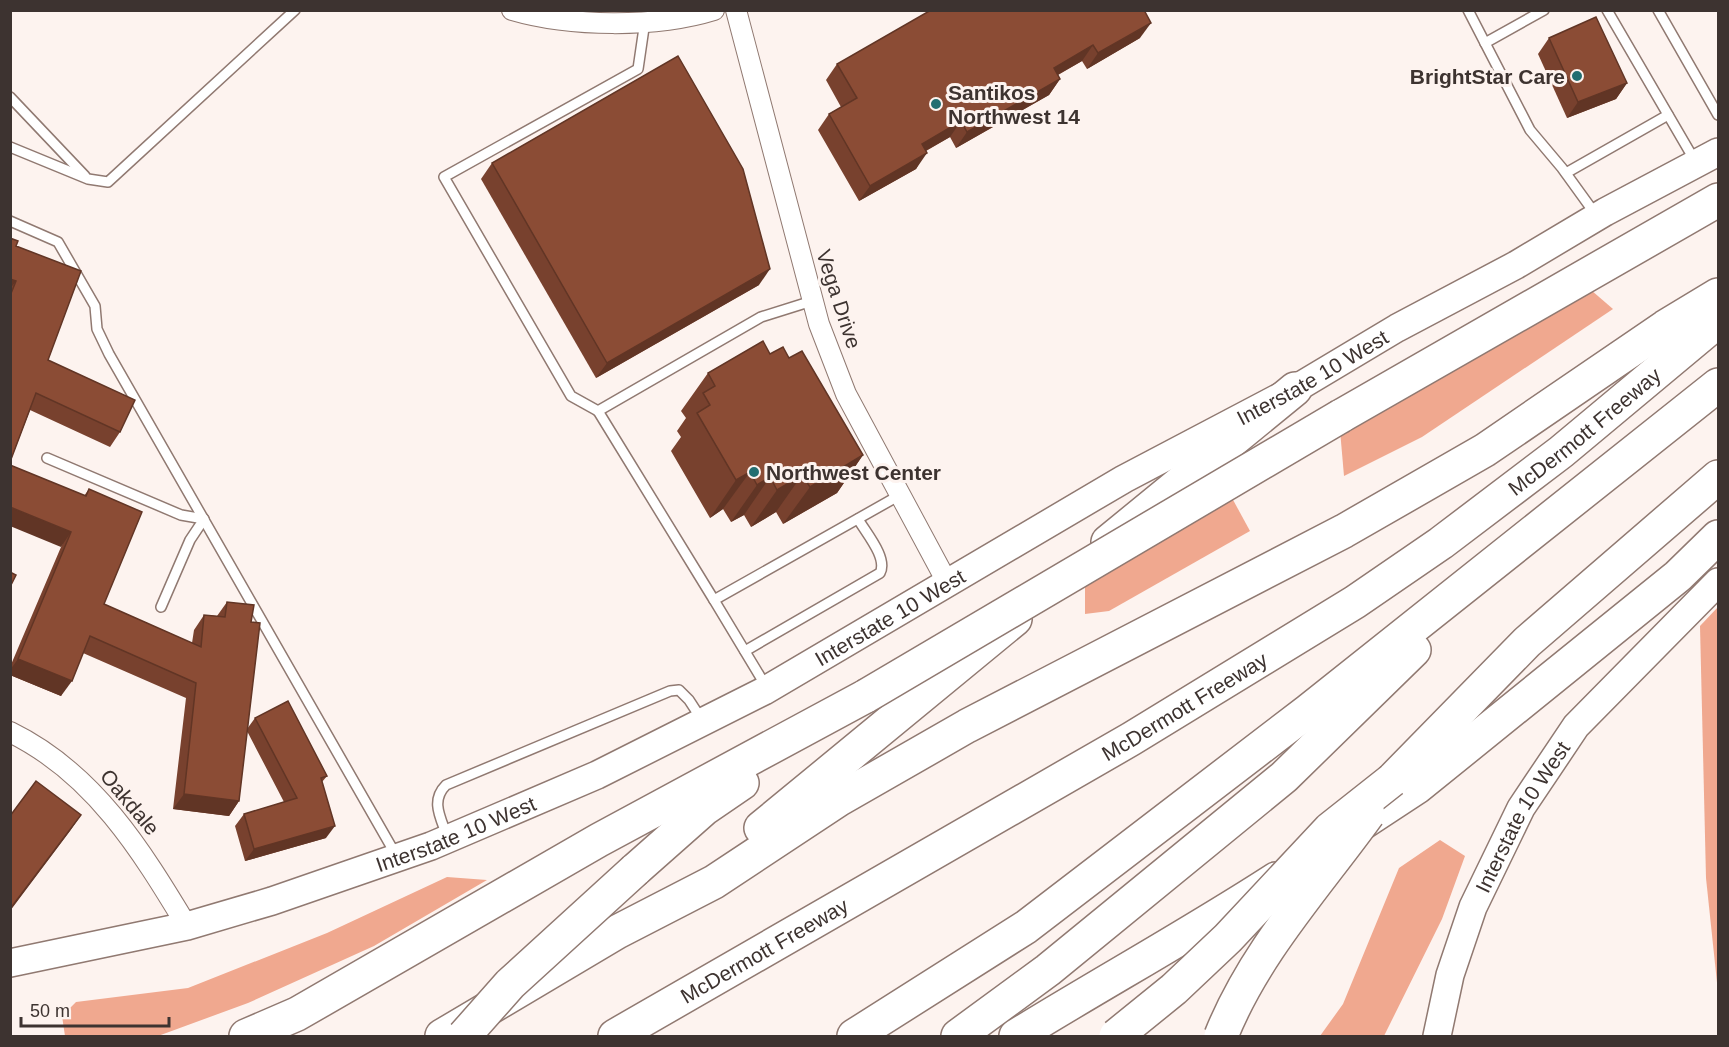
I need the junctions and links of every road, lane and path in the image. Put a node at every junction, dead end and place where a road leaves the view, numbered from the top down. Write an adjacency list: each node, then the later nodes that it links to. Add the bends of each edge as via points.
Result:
1 (295, 10): 17 (lane, via 108,182)
2 (714, 10): 9 (street, via 697,16)
3 (736, 10): 22 (street, Vega Drive)
4 (1468, 10): 10 (lane)
5 (1544, 10): 10 (lane)
6 (1606, 10): 12 (lane)
7 (1658, 10): 13 (lane)
8 (521, 12): 9 (street, via 606,23)
9 (645, 21): 26 (lane, via 638,69 444,177 571,396)
10 (1485, 43): 16 (lane, via 1530,130)
11 (10, 97): 17 (lane)
12 (1668, 115): 15 (lane); 16 (lane)
13 (1719, 115)
14 (10, 147): 17 (lane)
15 (1707, 157): 19 (main road, Interstate 10 West)
16 (1566, 173): 19 (lane)
17 (88, 179)
18 (1719, 200): 40 (highway, bridge, via 1341,416)
19 (1597, 217): 25 (main road, Interstate 10 West)
20 (10, 221): 30 (lane, via 57,242 95,306 97,329 109,354)
21 (1719, 295): 47 (highway, via 1665,327 1475,456 1344,531 967,726 838,800 714,882)
22 (812, 301): 26 (lane, via 761,317); 29 (street, Vega Drive, via 846,394)
23 (1719, 321): 52 (highway, McDermott Freeway, via 1561,452 1355,602 1131,739)
24 (1719, 385): 32 (highway)
25 (1294, 389): 34 (main road, Interstate 10 West, via 1124,479); 47 (highway, via 766,825)
26 (598, 411): 36 (lane)
27 (47, 458): 30 (lane, via 181,515)
28 (1719, 477): 43 (highway, via 1527,642)
29 (900, 495): 31 (lane); 34 (street, Vega Drive)
30 (204, 519): 37 (lane, via 190,540); 45 (lane)
31 (858, 519): 36 (lane); 38 (lane, via 881,559 880,573)
32 (1538, 530): 53 (highway, via 1026,927); 54 (highway, via 1284,777 1048,970)
33 (1719, 537): 55 (highway, via 1678,576 1417,787 1193,933)
34 (947, 582): 39 (main road, Interstate 10 West)
35 (1719, 582): 58 (main road, Interstate 10 West, via 1576,726 1521,808 1473,908 1450,975)
36 (714, 600): 38 (lane)
37 (160, 607)
38 (745, 651): 39 (lane)
39 (768, 689): 41 (main road, Interstate 10 West)
40 (866, 696): 49 (highway, via 599,840 297,1014); 51 (highway, bridge, via 704,809 567,929)
41 (703, 722): 44 (main road, Interstate 10 West, via 597,775); 44 (lane, via 690,700 678,690 670,691 446,785 438,793 436,803)
42 (10, 732): 46 (street, Oakdale, via 48,755 104,804 129,833)
43 (1392, 780): 56 (highway, bridge, via 1330,829 1228,938); 57 (highway, bridge, via 1274,940 1235,1001)
44 (448, 838): 45 (main road, Interstate 10 West)
45 (397, 857): 46 (main road, Interstate 10 West, via 272,902)
46 (187, 926): 48 (main road, Interstate 10 West)
47 (617, 932): 50 (highway)
48 (10, 963)
49 (246, 1036)
50 (442, 1036)
51 (464, 1036)
52 (615, 1036)
53 (854, 1036)
54 (958, 1036)
55 (1016, 1036)
56 (1116, 1036)
57 (1221, 1036)
58 (1437, 1036)

